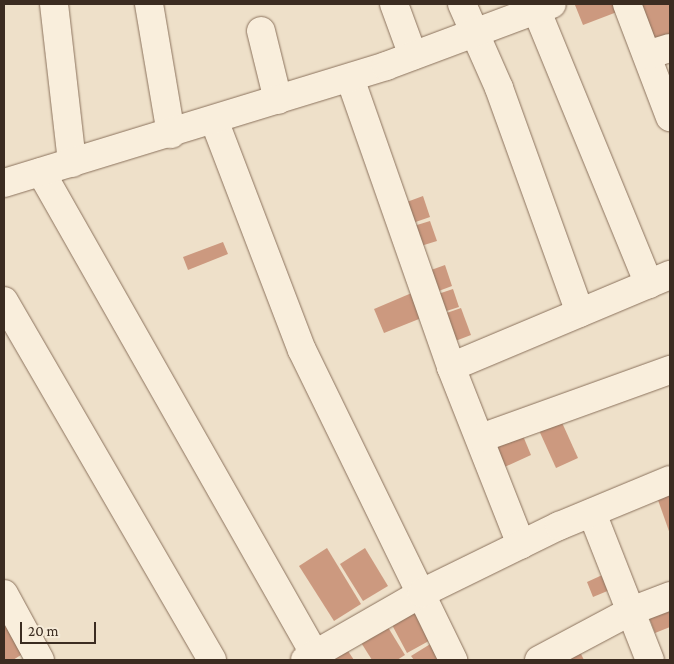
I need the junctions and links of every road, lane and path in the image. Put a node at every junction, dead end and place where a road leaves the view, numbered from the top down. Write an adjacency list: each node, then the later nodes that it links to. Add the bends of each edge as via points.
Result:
1 (54, 4): 16 (street)
2 (149, 4): 15 (street)
3 (394, 4): 10 (street)
4 (462, 4): 8 (street)
5 (627, 4): 9 (street)
6 (541, 6): 8 (street); 19 (street)
7 (261, 31): 12 (street)
8 (474, 33): 10 (street); 21 (street, via 499,88)
9 (658, 52): 13 (street)
10 (413, 56): 11 (street)
11 (350, 78): 12 (street); 23 (street)
12 (278, 100): 14 (street)
13 (670, 117)
14 (214, 120): 15 (street); 29 (street, via 302,350)
15 (171, 134): 16 (street)
16 (72, 163): 17 (street)
17 (41, 172): 18 (street); 33 (street)
18 (4, 182)
19 (660, 279): 21 (street)
20 (4, 302): 22 (street)
21 (580, 312): 23 (street)
22 (14, 343): 35 (street)
23 (452, 367): 25 (street)
24 (670, 370): 25 (street)
25 (481, 438): 28 (street)
26 (670, 480): 27 (street)
27 (592, 513): 28 (street); 32 (street)
28 (521, 545): 29 (street)
29 (422, 593): 33 (street); 36 (street)
30 (4, 594): 34 (street)
31 (670, 596): 32 (street)
32 (631, 611): 37 (street); 38 (street)
33 (310, 657)
34 (40, 660)
35 (212, 660)
36 (453, 660)
37 (539, 660)
38 (650, 660)

